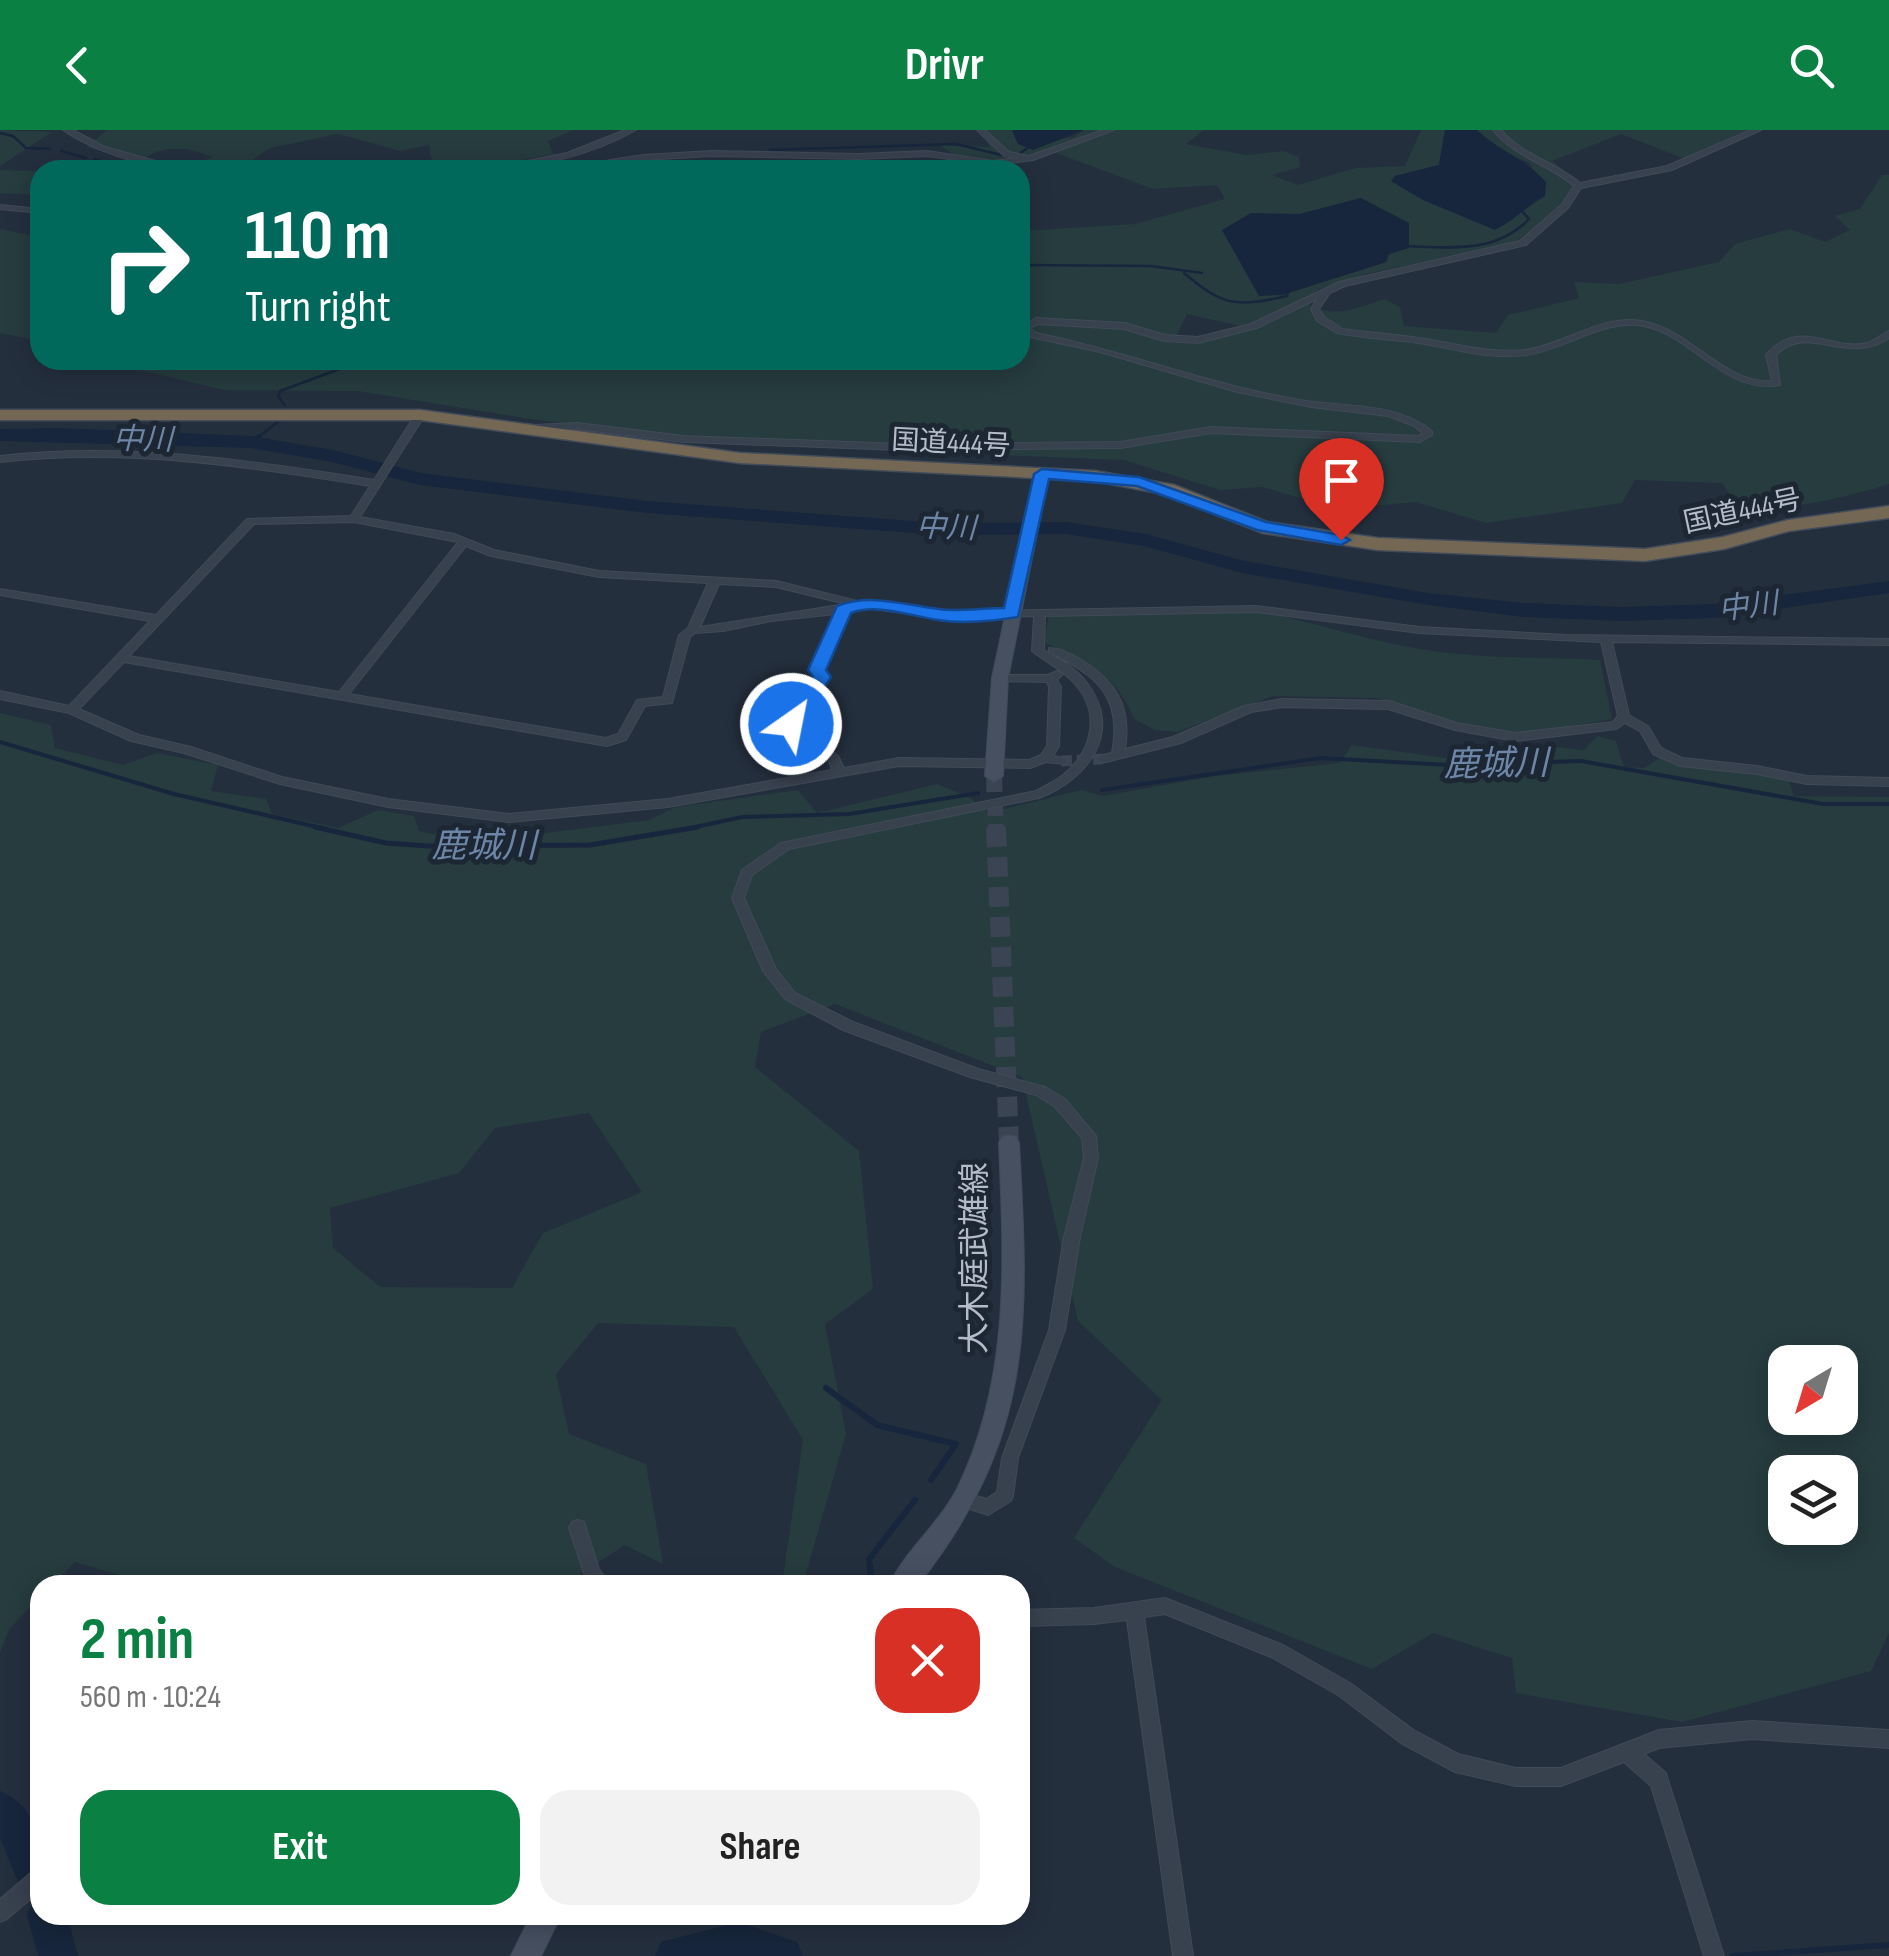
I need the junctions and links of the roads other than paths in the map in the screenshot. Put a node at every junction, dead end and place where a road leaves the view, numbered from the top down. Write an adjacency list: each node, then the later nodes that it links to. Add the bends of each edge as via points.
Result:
1 (67, 130): 8 (street, via 102,149)
2 (632, 130): 9 (street)
3 (981, 130): 7 (street)
4 (1110, 130): 7 (street)
5 (1496, 130): 13 (street)
6 (1757, 130): 13 (street, via 1670,168)
7 (1018, 157): 12 (street)
8 (145, 160)
9 (541, 160)
10 (630, 160): 11 (street, via 709,152 933,153)
11 (987, 160)
12 (1014, 160)
13 (1578, 186): 16 (street, via 1523,243)
14 (0, 207): 15 (street)
15 (30, 210)
16 (1327, 291): 17 (street, via 1254,326 1198,340 1125,326); 19 (street, via 1316,309 1320,320 1340,331 1512,354 1638,322 1672,332 1732,376 1754,384 1777,384 1771,355 1784,343 1868,346)
17 (1030, 324)
18 (1030, 333): 22 (street, via 1291,401 1384,413 1429,433 1384,440 1211,430 1120,446 902,447)
19 (1889, 334)
20 (0, 415): 21 (highway, 国道444号)
21 (420, 415): 22 (highway, 国道444号); 25 (street)
22 (534, 428): 24 (highway, 国道444号, via 740,458)
23 (0, 458): 25 (street, via 221,459)
24 (1042, 474): 26 (highway, 国道444号, via 1139,482 1305,536 1433,547 1645,555); 33 (main road)
25 (378, 484): 27 (street)
26 (1889, 512)
27 (354, 519): 28 (street); 35 (street, via 251,521)
28 (464, 541): 29 (street, via 492,553 599,574); 45 (street)
29 (715, 580): 31 (street, via 776,584); 36 (street)
30 (0, 592): 35 (street)
31 (858, 604): 32 (street); 33 (street, via 942,615)
32 (843, 610): 36 (street); 53 (street, via 817,670 822,677 791,724 834,759)
33 (1012, 613): 34 (street); 42 (main road)
34 (1040, 613): 37 (street, via 1256,609 1419,630); 39 (street)
35 (158, 619): 40 (street)
36 (693, 630): 45 (street, via 685,635 668,700 642,703 622,737 607,742)
37 (1606, 639): 38 (street); 47 (street)
38 (1889, 642)
39 (1038, 644): 41 (street, via 1038,651); 48 (street, via 1082,666 1118,700 1124,718)
40 (121, 658): 45 (street); 46 (street)
41 (1065, 667): 43 (street); 56 (street, via 1092,696 1098,732 1066,783 785,846 746,872 738,898 770,971 790,996 837,1022 1040,1091 1088,1136 1091,1158 1057,1330 1010,1458 1005,1496 988,1508)
42 (1000, 678): 43 (street); 52 (main road)
43 (1051, 679): 49 (street, via 1053,746)
44 (0, 695): 46 (street)
45 (341, 698)
46 (72, 710): 53 (street, via 135,738 280,780 388,803 509,818 650,805)
47 (1624, 717): 48 (street, via 1616,725 1515,737 1389,706 1282,702); 54 (street, via 1644,729 1656,750 1680,762 1807,780)
48 (1118, 754): 50 (street)
49 (1045, 758): 51 (street); 52 (street)
50 (1102, 759)
51 (1061, 762)
52 (994, 770): 53 (street, via 899,762)
53 (840, 774)
54 (1889, 782)
55 (1009, 1143): 56 (main road, 大木庭武雄線, via 1012,1354 990,1444)
56 (964, 1500): 59 (main road, 大木庭武雄線)
57 (578, 1528): 58 (street)
58 (594, 1575)
59 (909, 1575)
60 (1134, 1609): 61 (street); 63 (street, via 1164,1606 1277,1651 1455,1764 1516,1777 1561,1777); 68 (street)
61 (1030, 1618)
62 (1889, 1739): 63 (street, via 1752,1730 1659,1739)
63 (1626, 1751): 69 (street, via 1659,1780)
64 (30, 1887): 65 (street)
65 (6, 1907)
66 (542, 1925): 67 (main road)
67 (525, 1956)
68 (1182, 1956)
69 (1714, 1956)

